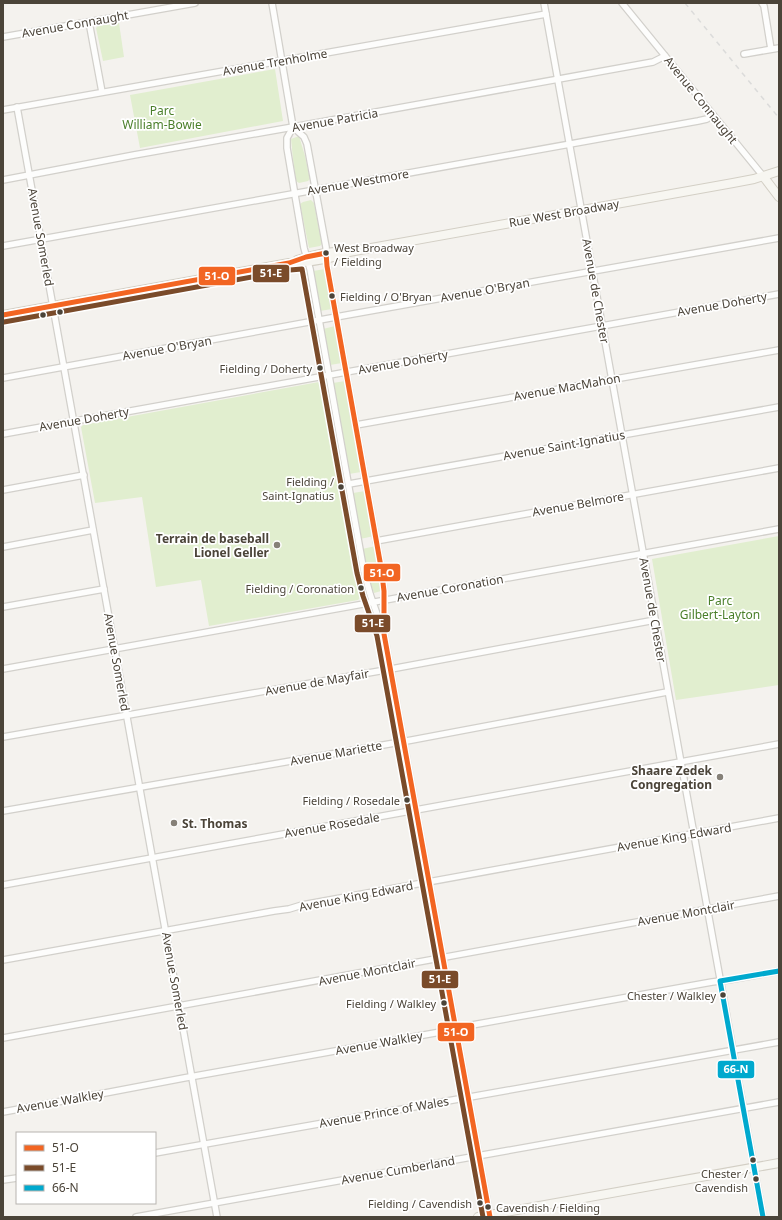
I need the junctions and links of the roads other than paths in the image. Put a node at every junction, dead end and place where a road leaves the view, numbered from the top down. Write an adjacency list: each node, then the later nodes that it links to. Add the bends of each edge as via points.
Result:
1 (195, 3): 7 (street, Avenue Connaught)
2 (272, 3): 13 (street)
3 (544, 3): 6 (street, Avenue de Chester)
4 (622, 3): 12 (street, Avenue Connaught)
5 (762, 3): 10 (street)
6 (546, 14): 13 (street, Avenue Trenholme); 14 (street, Avenue de Chester)
7 (89, 22): 8 (street, Avenue Connaught); 15 (street)
8 (3, 37)
9 (779, 48): 10 (street)
10 (771, 49): 11 (street)
11 (744, 54)
12 (665, 56): 14 (street, Avenue Patricia, via 653,62); 18 (street, Avenue Connaught)
13 (282, 61): 15 (street, Avenue Trenholme); 19 (street)
14 (558, 79): 19 (street, Avenue Patricia); 20 (street, Avenue de Chester)
15 (102, 92): 16 (street, Avenue Trenholme)
16 (17, 107): 17 (street, Avenue Trenholme); 22 (street, Avenue Somerled)
17 (3, 110)
18 (713, 115): 20 (street, Avenue Westmore, via 698,121); 23 (street, Avenue Connaught)
19 (293, 127): 22 (street, Avenue Patricia); 25 (street, via 306,140); 26 (street, via 286,140)
20 (569, 143): 25 (street, Avenue Westmore); 28 (street, Avenue de Chester)
21 (779, 171): 23 (street, Rue West Broadway)
22 (29, 175): 24 (street, Avenue Patricia); 30 (street, Avenue Somerled)
23 (763, 176): 27 (street, Avenue Connaught); 28 (street, Rue West Broadway)
24 (3, 180)
25 (315, 189): 26 (street, Avenue Westmore); 32 (street)
26 (294, 193): 30 (street, Avenue Westmore); 33 (street)
27 (779, 197)
28 (581, 210): 32 (street, Rue West Broadway, via 349,252 335,251); 34 (street, Avenue de Chester)
29 (779, 238): 34 (street, Avenue O'Bryan)
30 (41, 239): 31 (street, Avenue Westmore); 36 (street, Avenue Somerled)
31 (3, 246)
32 (326, 256): 33 (street, Rue West Broadway); 38 (street)
33 (307, 260): 36 (street, Rue West Broadway); 39 (street)
34 (592, 271): 38 (street, Avenue O'Bryan); 40 (street, Avenue de Chester)
35 (779, 294): 40 (street, Avenue Doherty)
36 (53, 306): 37 (street, Rue West Broadway); 42 (street, Avenue Somerled)
37 (3, 315)
38 (336, 317): 39 (street, Avenue O'Bryan); 43 (street)
39 (319, 320): 42 (street, Avenue O'Bryan); 44 (street)
40 (602, 325): 43 (street, Avenue Doherty); 46 (street, Avenue de Chester)
41 (779, 350): 46 (street, Avenue MacMahon)
42 (64, 367): 45 (street, Avenue O'Bryan); 48 (street, Avenue Somerled)
43 (346, 372): 44 (street, Avenue Doherty); 49 (street)
44 (329, 375): 48 (street, Avenue Doherty); 55 (street)
45 (3, 378)
46 (611, 379): 49 (street, Avenue MacMahon); 51 (street, Avenue de Chester)
47 (779, 407): 51 (street, Avenue Saint-Ignatius)
48 (74, 421): 50 (street, Avenue Doherty); 53 (street, Avenue Somerled)
49 (356, 425): 54 (street)
50 (3, 434)
51 (621, 434): 54 (street, Avenue Saint-Ignatius); 57 (street, Avenue de Chester)
52 (779, 468): 57 (street, Avenue Belmore)
53 (84, 475): 56 (street); 59 (street, Avenue Somerled)
54 (366, 481): 55 (street, Avenue Saint-Ignatius); 60 (street)
55 (349, 484): 65 (street, via 364,572)
56 (3, 490)
57 (632, 494): 60 (street, Avenue Belmore); 62 (street, Avenue de Chester)
58 (779, 529): 62 (street, Avenue Coronation)
59 (93, 530): 61 (street); 63 (street, Avenue Somerled)
60 (376, 541): 64 (street)
61 (3, 547)
62 (643, 553): 64 (street, Avenue Coronation); 67 (street, Avenue de Chester)
63 (104, 589): 66 (street); 69 (street, Avenue Somerled)
64 (384, 600): 65 (street, Avenue Coronation); 68 (street)
65 (373, 603): 68 (street); 69 (street, Avenue Coronation)
66 (3, 607)
67 (655, 620): 71 (street, Avenue de Mayfair); 72 (street, Avenue de Chester)
68 (384, 634): 71 (street)
69 (114, 648): 70 (street, Avenue Coronation); 73 (street, Avenue Somerled)
70 (3, 669)
71 (391, 670): 73 (street, Avenue de Mayfair); 75 (street)
72 (667, 692): 75 (street, Avenue Mariette); 77 (street, Avenue de Chester)
73 (127, 716): 74 (street, Avenue de Mayfair); 78 (street, Avenue Somerled)
74 (3, 737)
75 (404, 741): 78 (street, Avenue Mariette); 79 (street)
76 (779, 744): 77 (street, Avenue Rosedale)
77 (680, 761): 79 (street, Avenue Rosedale); 82 (street, Avenue de Chester)
78 (140, 788): 80 (street, Avenue Mariette); 83 (street, Avenue Somerled)
79 (417, 810): 83 (street, Avenue Rosedale); 84 (street)
80 (3, 812)
81 (779, 818): 82 (street, Avenue King Edward)
82 (693, 833): 84 (street, Avenue King Edward); 87 (street, Avenue de Chester)
83 (153, 858): 85 (street, Avenue Rosedale); 88 (street, Avenue Somerled)
84 (429, 882): 88 (street, Avenue King Edward); 89 (street)
85 (3, 885)
86 (779, 896): 87 (street, Avenue Montclair)
87 (707, 909): 89 (street, Avenue Montclair); 92 (street, Avenue de Chester)
88 (166, 931): 90 (street, Avenue King Edward); 93 (street, Avenue Somerled)
89 (443, 957): 93 (street, Avenue Montclair); 94 (street)
90 (3, 960)
91 (779, 971): 92 (street, Avenue Walkley)
92 (720, 981): 94 (street, Avenue Walkley); 97 (street, Avenue de Chester)
93 (180, 1006): 95 (street, Avenue Montclair); 98 (street, Avenue Somerled)
94 (456, 1029): 98 (street, Avenue Walkley); 99 (street)
95 (3, 1038)
96 (779, 1042): 97 (street, Avenue Prince of Wales)
97 (732, 1050): 99 (street, Avenue Prince of Wales); 101 (street, Avenue de Chester)
98 (193, 1076): 102 (street, Avenue Walkley); 103 (street, Avenue Somerled)
99 (469, 1097): 103 (street, Avenue Prince of Wales); 105 (street)
100 (779, 1102): 101 (street, Avenue Cumberland)
101 (743, 1108): 105 (street, Avenue Cumberland); 107 (street, Avenue de Chester)
102 (3, 1112)
103 (205, 1144): 104 (street, Avenue Prince of Wales); 110 (street, Avenue Somerled)
104 (156, 1153)
105 (479, 1155): 110 (street, Avenue Cumberland); 111 (street)
106 (779, 1163): 107 (street)
107 (753, 1168): 111 (street); 115 (street, Avenue de Chester)
108 (16, 1178): 109 (street)
109 (3, 1180)
110 (215, 1203): 112 (street, Avenue Cumberland); 113 (street, Avenue Somerled)
111 (490, 1216): 114 (street)
112 (136, 1217)
113 (217, 1217)
114 (478, 1217)
115 (763, 1217)

